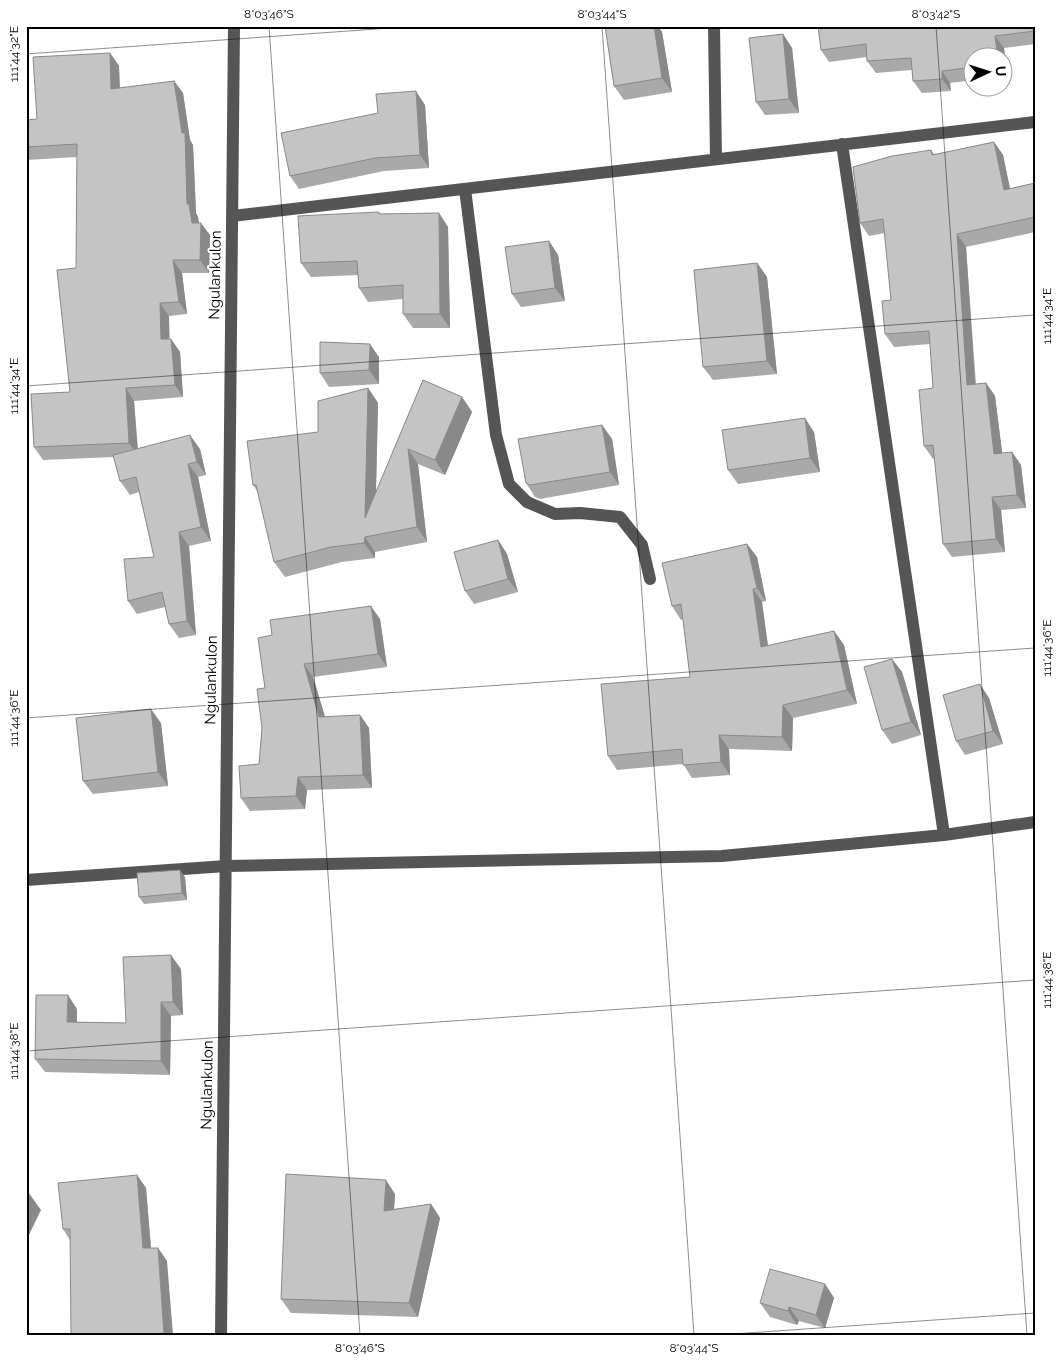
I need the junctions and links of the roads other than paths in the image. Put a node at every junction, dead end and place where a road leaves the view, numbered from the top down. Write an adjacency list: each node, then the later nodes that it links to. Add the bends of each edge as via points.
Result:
1 (234, 26): 7 (street, Ngulankulon)
2 (714, 26): 5 (street)
3 (1035, 122): 4 (street)
4 (842, 144): 5 (street); 10 (street)
5 (716, 159): 6 (street)
6 (465, 188): 7 (street); 8 (street, via 496,435 510,484 527,502 555,514 580,512 620,518 642,545)
7 (232, 216): 11 (street, Ngulankulon)
8 (650, 580)
9 (1035, 822): 10 (street)
10 (944, 835): 11 (street, via 722,856)
11 (226, 866): 12 (street); 13 (street, Ngulankulon)
12 (26, 880)
13 (221, 1335)

